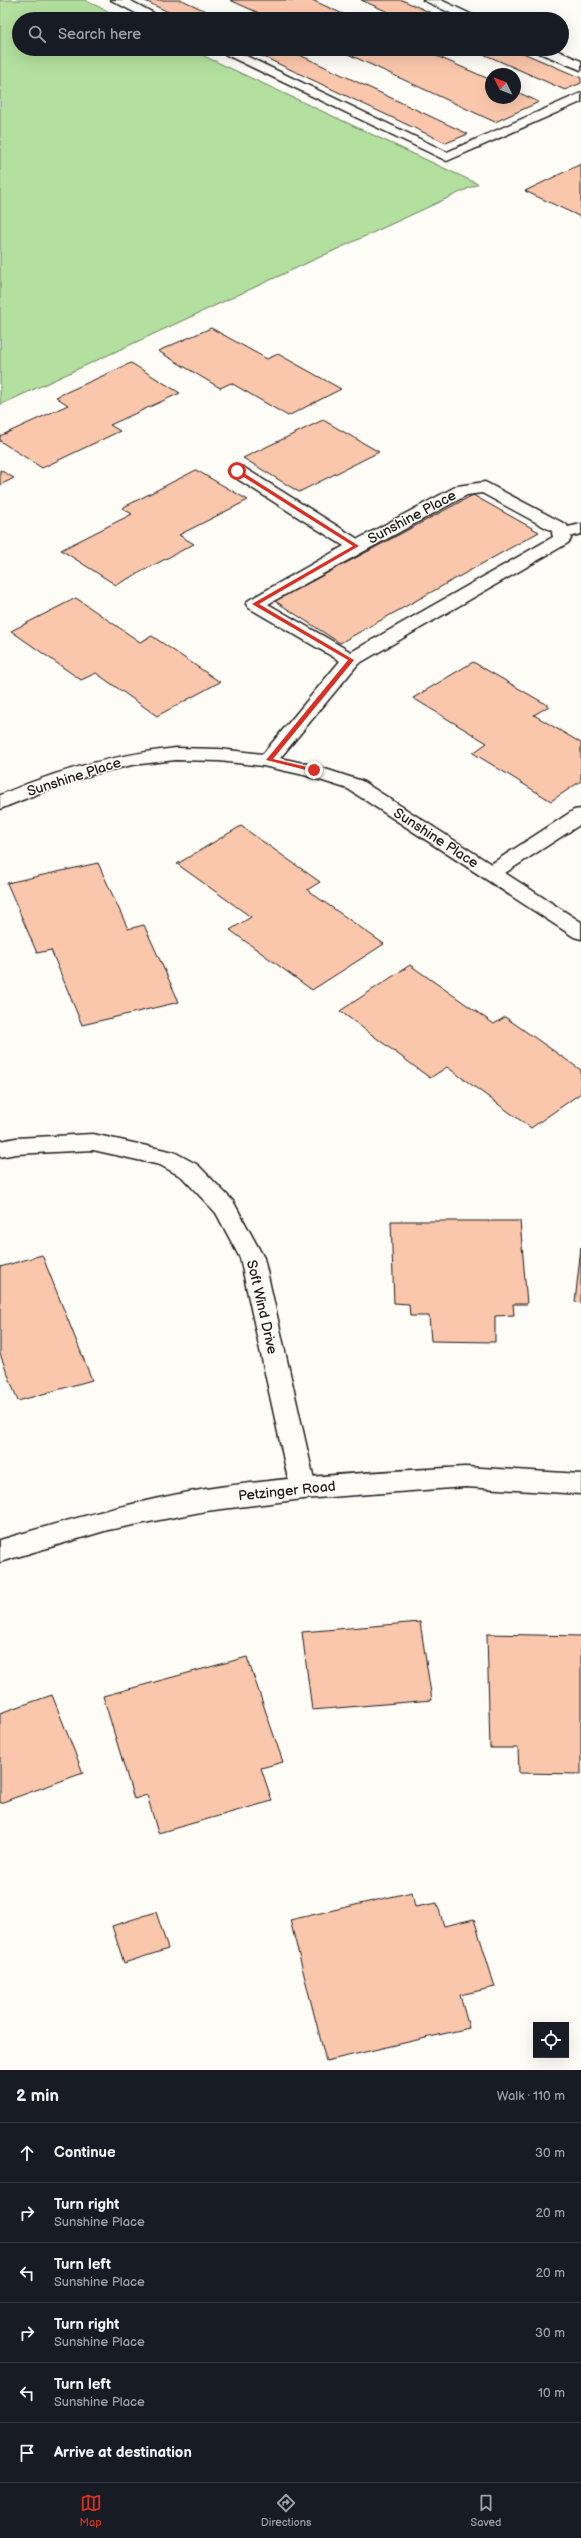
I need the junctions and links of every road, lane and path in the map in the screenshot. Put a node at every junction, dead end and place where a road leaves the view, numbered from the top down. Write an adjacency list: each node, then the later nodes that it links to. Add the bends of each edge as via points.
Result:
1 (118, 0): 3 (street)
2 (430, 0): 4 (street)
3 (143, 12)
4 (458, 12)
5 (236, 56): 8 (street, via 447,156)
6 (558, 56): 7 (street)
7 (581, 66)
8 (581, 97)
9 (237, 471): 12 (street)
10 (581, 528): 11 (street)
11 (561, 534): 12 (street, Sunshine Place, via 561,529 485,487 463,490); 13 (street, via 562,539)
12 (357, 546): 13 (street, Sunshine Place, via 255,604)
13 (351, 660): 14 (street)
14 (269, 760): 15 (street, Sunshine Place, via 239,755 176,754 114,761 57,779); 17 (street, Sunshine Place, via 314,770 355,785)
15 (0, 803)
16 (581, 815): 17 (street, Sunshine Place)
17 (491, 873): 18 (street, Sunshine Place)
18 (581, 932)
19 (0, 1149): 21 (street, Soft Wind Drive, via 93,1142 166,1158 190,1171 225,1207 252,1258)
20 (581, 1484): 21 (street, Petzinger Road, via 466,1477)
21 (302, 1488): 22 (street, Petzinger Road, via 206,1500 108,1519)
22 (0, 1551)

